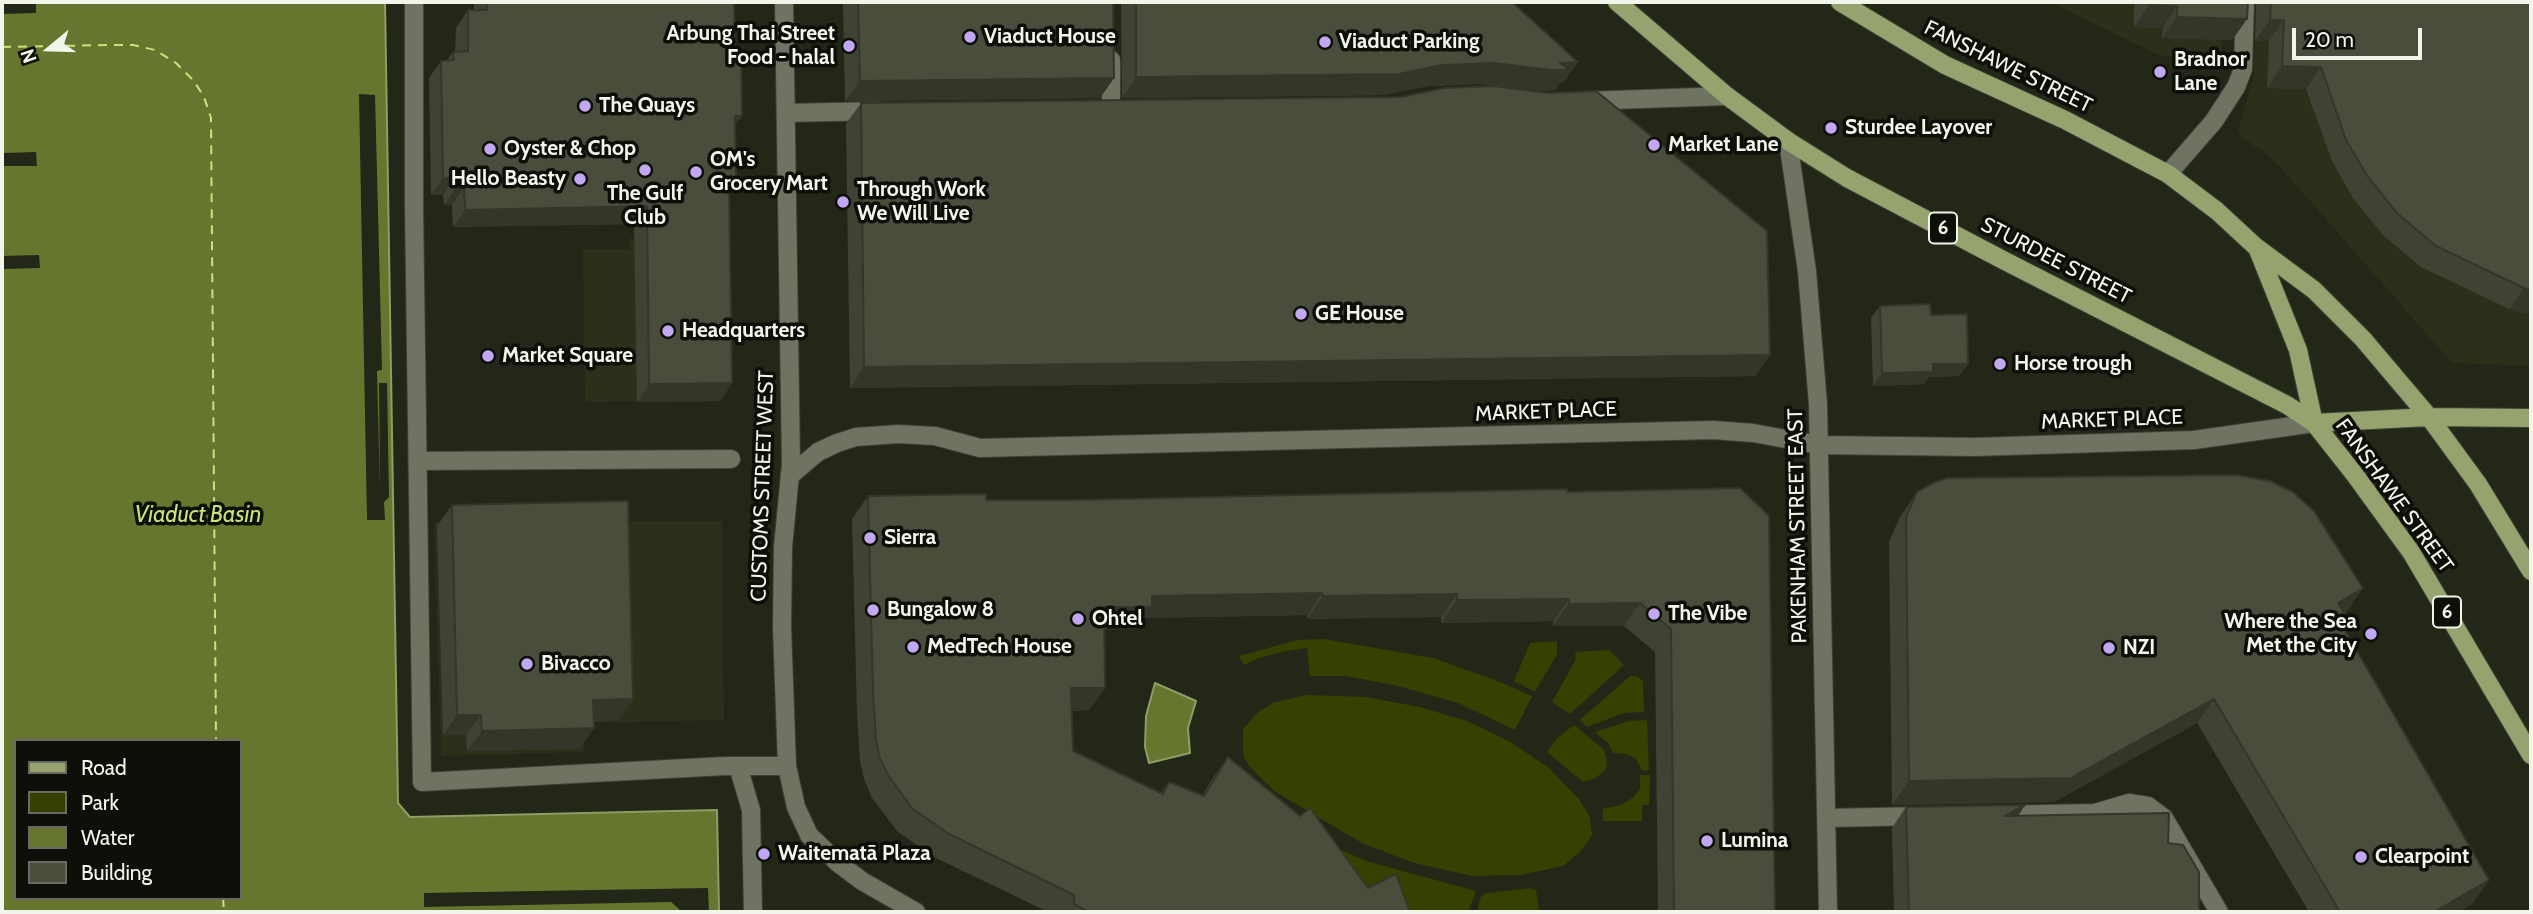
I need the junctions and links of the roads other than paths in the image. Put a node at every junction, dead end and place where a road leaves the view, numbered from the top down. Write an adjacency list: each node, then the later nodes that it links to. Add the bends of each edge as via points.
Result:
1 (414, 2): 20 (street)
2 (784, 2): 11 (street, CUSTOMS STREET WEST)
3 (1617, 2): 7 (main road, STURDEE STREET / 6)
4 (1840, 2): 13 (main road, FANSHAWE STREET / 6, via 1945,65)
5 (2245, 2): 13 (street, via 2243,69 2236,88)
6 (1111, 42): 9 (street)
7 (1727, 96): 8 (street); 12 (main road, STURDEE STREET / 6)
8 (1571, 101)
9 (1111, 109)
10 (891, 111): 11 (street)
11 (786, 113): 21 (street, CUSTOMS STREET WEST)
12 (1788, 141): 17 (main road, STURDEE STREET / 6, via 1847,178); 18 (street, PAKENHAM STREET EAST, via 1807,271)
13 (2168, 174): 14 (main road, FANSHAWE STREET / 6)
14 (2256, 247): 15 (main road, FANSHAWE STREET / 6, via 2314,290); 17 (main road, FANSHAWE STREET / 6, via 2298,350)
15 (2429, 417): 16 (main road); 17 (main road); 22 (main road, FANSHAWE STREET / 6)
16 (2531, 418)
17 (2314, 423): 18 (street, MARKET PLACE, via 2194,440 1975,447); 23 (main road, FANSHAWE STREET / 6, via 2411,552)
18 (1819, 445): 21 (street, MARKET PLACE, via 1713,430 980,448 935,436 898,434 837,443); 28 (street, PAKENHAM STREET EAST)
19 (731, 459): 20 (street)
20 (418, 461): 24 (street, via 422,782)
21 (791, 475): 25 (street, CUSTOMS STREET WEST, via 783,547)
22 (2531, 571)
23 (2531, 755)
24 (738, 766): 25 (street); 29 (street, via 751,810)
25 (787, 766): 30 (street, CUSTOMS STREET WEST, via 796,807 809,835 862,881)
26 (1971, 815): 32 (street, via 2095,813 2129,803 2148,806 2164,818)
27 (1944, 816): 28 (street)
28 (1827, 818): 31 (street, PAKENHAM STREET EAST)
29 (753, 912)
30 (916, 912)
31 (1828, 912)
32 (2219, 912)

